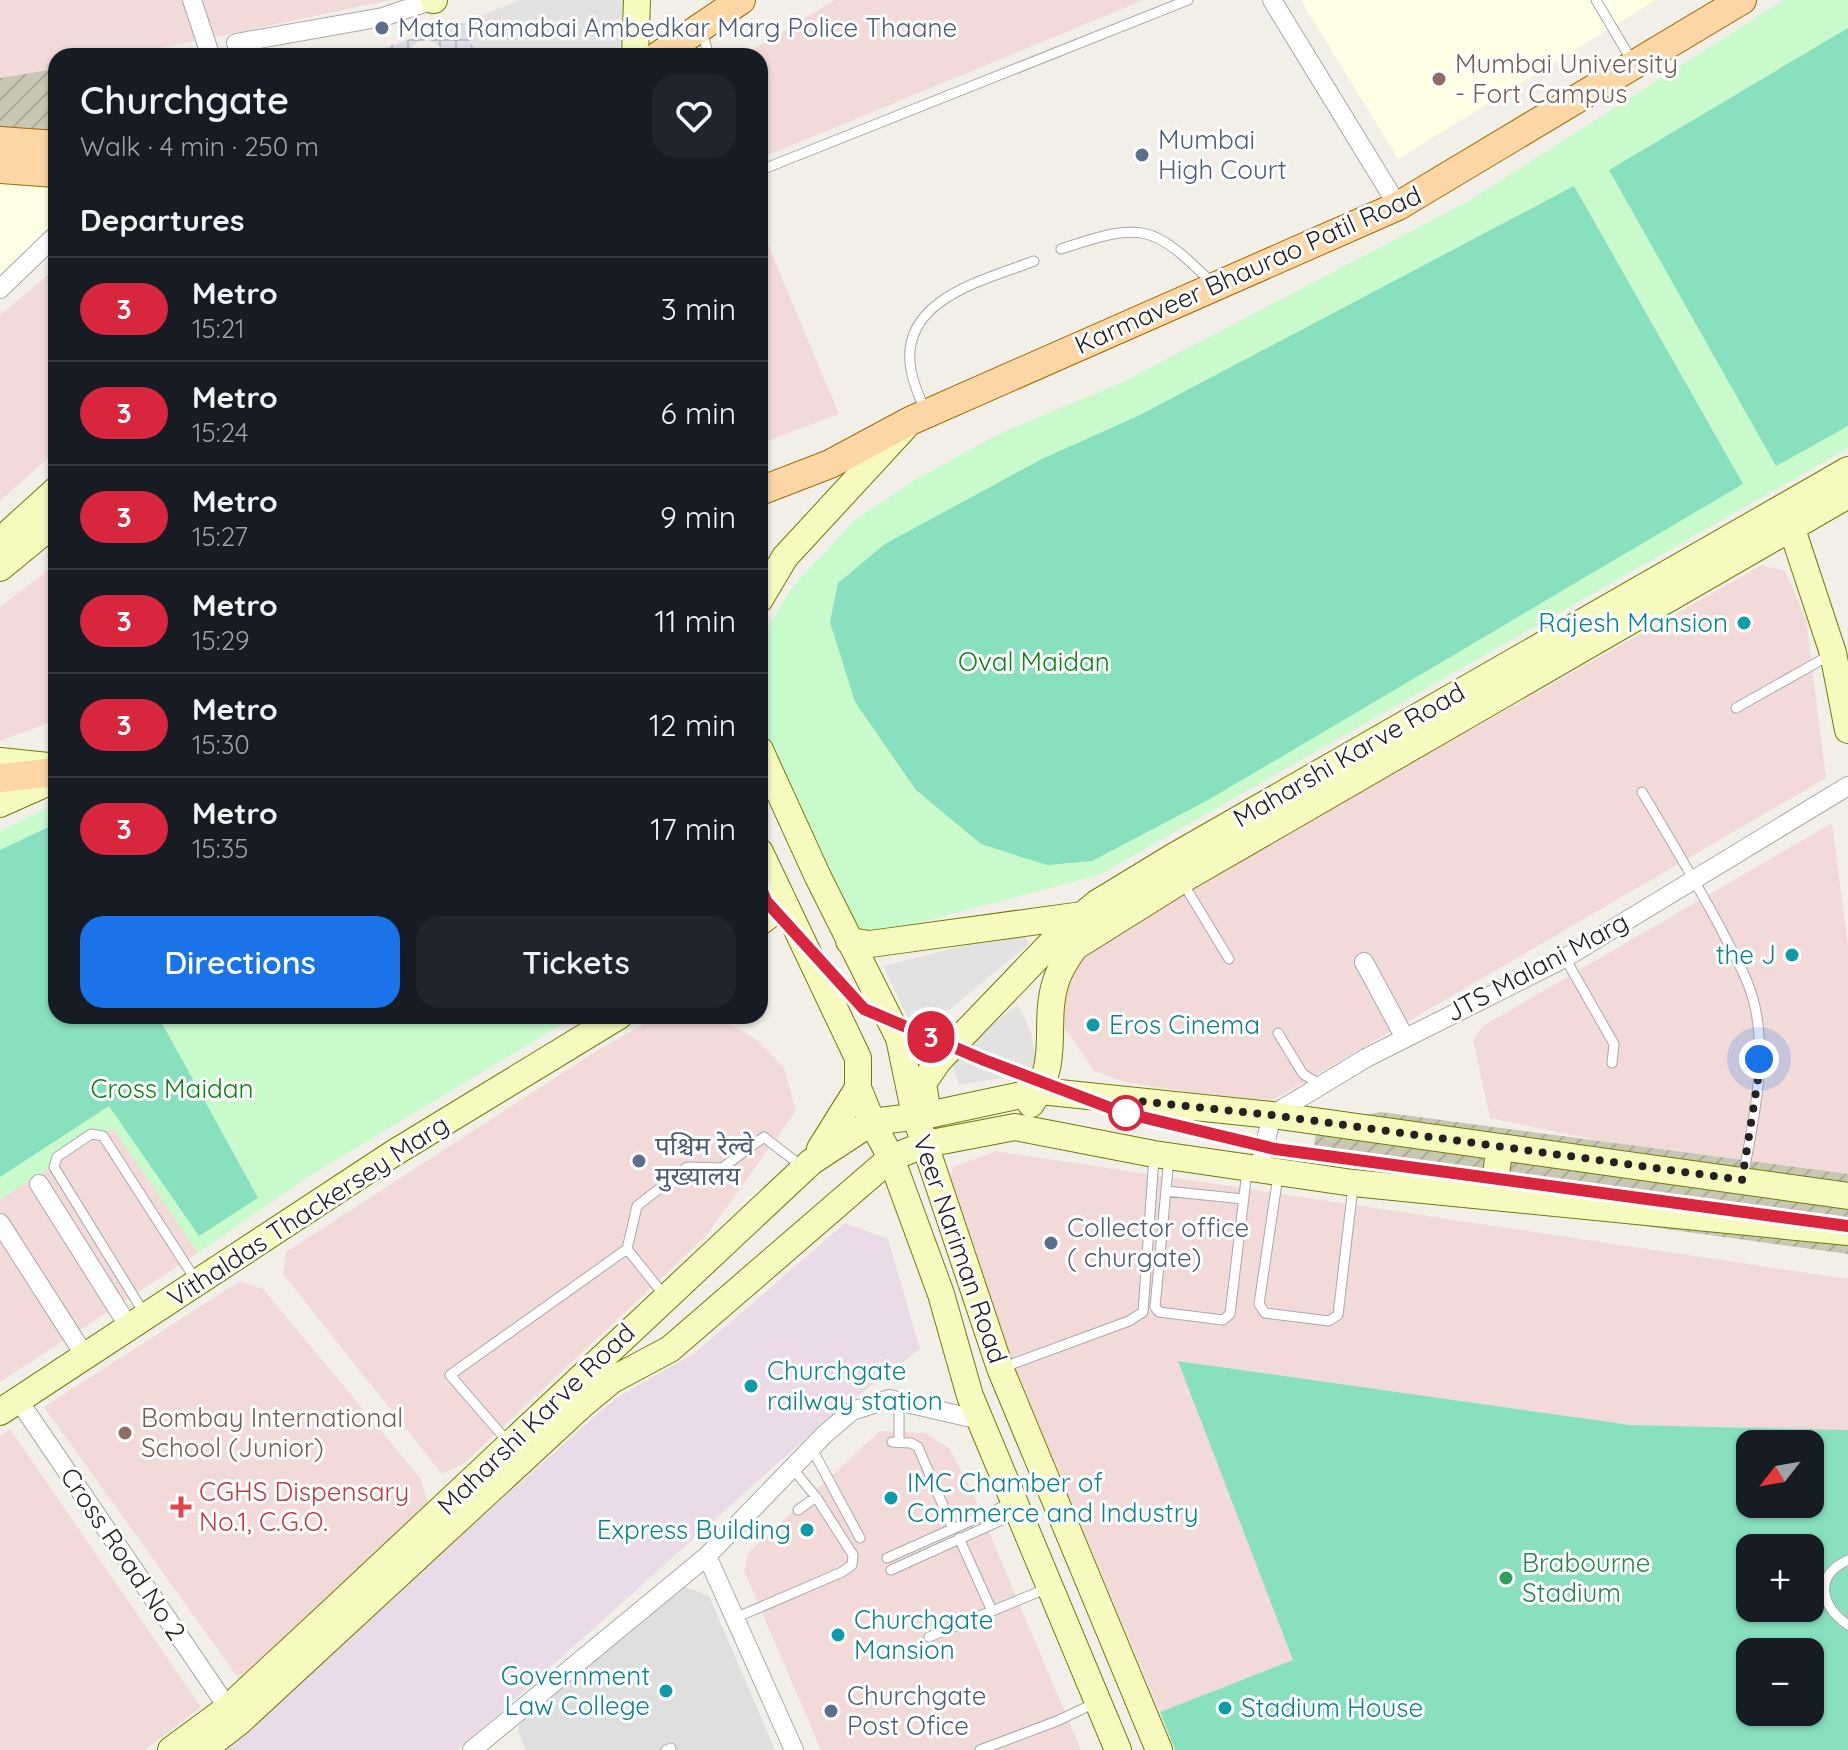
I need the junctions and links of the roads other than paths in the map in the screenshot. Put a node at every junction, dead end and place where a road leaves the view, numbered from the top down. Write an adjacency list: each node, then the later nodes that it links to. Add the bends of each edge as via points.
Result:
1 (192, 0): 11 (street)
2 (433, 0): 10 (street, via 383,17)
3 (637, 0): 12 (main road)
4 (741, 0): 9 (main road)
5 (1188, 0): 18 (lane)
6 (1272, 0): 21 (street)
7 (1596, 0): 15 (lane)
8 (1742, 0): 15 (main road, Karmaveer Bhaurao Patil Road)
9 (700, 27): 13 (main road); 14 (lane)
10 (236, 43)
11 (208, 48)
12 (635, 48)
13 (670, 48)
14 (707, 48)
15 (1634, 64): 21 (main road, Karmaveer Bhaurao Patil Road)
16 (0, 141): 17 (main road)
17 (48, 144)
18 (768, 167)
19 (0, 169): 20 (main road)
20 (48, 172)
21 (1398, 206): 25 (main road, Karmaveer Bhaurao Patil Road)
22 (48, 248): 26 (street)
23 (1061, 249): 25 (lane, via 1111,232 1156,236)
24 (1034, 261): 27 (lane, via 956,291 925,313 910,356)
25 (1215, 287): 27 (main road, Karmaveer Bhaurao Patil Road)
26 (0, 289)
27 (918, 418): 29 (main road, Karmaveer Bhaurao Patil Road, via 830,464); 36 (main road, via 785,557)
28 (1848, 470): 32 (main road, Maharshi Karve Road)
29 (768, 488)
30 (1848, 495): 32 (main road, Maharshi Karve Road)
31 (48, 497): 34 (main road)
32 (1786, 517): 37 (main road); 51 (main road, Maharshi Karve Road); 53 (main road, Maharshi Karve Road, via 1171,858)
33 (48, 529): 35 (main road)
34 (0, 541)
35 (0, 568)
36 (768, 586)
37 (1840, 649): 38 (lane); 39 (main road)
38 (1736, 708)
39 (1848, 730)
40 (0, 761): 42 (main road)
41 (768, 767): 55 (main road, Veer Nariman Road)
42 (48, 769)
43 (48, 771): 44 (main road)
44 (0, 778)
45 (48, 783): 48 (main road)
46 (1848, 786): 50 (street, JTS Malani Marg)
47 (1642, 792): 50 (lane)
48 (0, 804)
49 (768, 870): 52 (main road, Veer Nariman Road)
50 (1694, 879): 56 (street, JTS Malani Marg); 76 (lane, via 1748,981 1755,1009 1758,1079)
51 (1182, 880): 57 (lane); 65 (main road, Maharshi Karve Road, via 1075,947 1063,963 1055,983 1049,1066)
52 (783, 905): 54 (main road); 64 (main road, Veer Nariman Road, via 858,1058)
53 (1082, 915): 55 (main road, via 870,944); 66 (main road, Maharshi Karve Road, via 939,1060 923,1083)
54 (768, 916)
55 (849, 941): 66 (main road, Veer Nariman Road, via 899,1038)
56 (1565, 958): 61 (street, JTS Malani Marg); 62 (lane, via 1614,1044)
57 (1229, 959)
58 (1364, 962): 61 (street)
59 (606, 1024): 86 (main road, Vithaldas Thackersey Marg)
60 (1278, 1033): 63 (lane, via 1303,1074)
61 (1405, 1038): 63 (street, JTS Malani Marg)
62 (1612, 1063)
63 (1323, 1086): 67 (street, JTS Malani Marg)
64 (858, 1088): 68 (main road, Veer Nariman Road); 74 (main road)
65 (1040, 1091): 66 (main road); 67 (main road); 69 (main road)
66 (922, 1115): 68 (main road, Maharshi Karve Road); 70 (main road, Veer Nariman Road)
67 (1272, 1115): 71 (main road); 75 (street)
68 (872, 1122): 73 (main road, Veer Nariman Road); 74 (main road, Maharshi Karve Road)
69 (1015, 1127): 70 (main road, Maharshi Karve Road); 72 (main road)
70 (926, 1144): 73 (main road, Maharshi Karve Road); 90 (main road, Veer Nariman Road)
71 (1500, 1148): 76 (main road); 81 (main road)
72 (1162, 1155): 75 (main road); 79 (lane); 90 (lane, via 1143,1312)
73 (891, 1158): 93 (main road, Veer Nariman Road); 115 (main road, Maharshi Karve Road, via 670,1349 612,1380 583,1404)
74 (807, 1165): 85 (lane, via 764,1137 722,1168 687,1167 637,1206); 87 (main road, Maharshi Karve Road)
75 (1262, 1170): 77 (main road); 77 (lane, via 1259,1304 1265,1313 1329,1321 1338,1315); 82 (lane)
76 (1742, 1180): 80 (main road)
77 (1353, 1183): 81 (main road)
78 (39, 1184): 88 (street)
79 (1166, 1191): 82 (lane); 82 (lane, via 1155,1307 1159,1312 1223,1320 1230,1314)
80 (1848, 1196)
81 (1492, 1197): 84 (main road)
82 (1243, 1199)
83 (0, 1223): 89 (street)
84 (1848, 1232)
85 (627, 1249): 87 (lane); 94 (lane, via 450,1375)
86 (196, 1282): 88 (main road, Vithaldas Thackersey Marg); 88 (lane, via 103,1136 91,1134 57,1157 54,1167)
87 (665, 1297): 94 (main road, Maharshi Karve Road)
88 (137, 1321): 89 (main road, Vithaldas Thackersey Marg)
89 (85, 1356): 92 (main road, Vithaldas Thackersey Marg)
90 (1000, 1368): 120 (main road, Veer Nariman Road)
91 (899, 1401): 93 (street); 95 (street, via 889,1399 852,1411); 100 (lane, via 896,1442 918,1447)
92 (9, 1407): 112 (street, Cross Road No 2)
93 (980, 1420): 98 (main road, Veer Nariman Road)
94 (510, 1444): 112 (main road, Maharshi Karve Road)
95 (812, 1449): 96 (street); 101 (lane)
96 (793, 1469): 97 (lane); 102 (street)
97 (816, 1497): 99 (lane); 108 (lane, via 853,1555 852,1565)
98 (1016, 1507): 100 (lane); 106 (main road, Veer Nariman Road)
99 (798, 1510)
100 (956, 1534): 103 (lane); 105 (lane); 107 (lane)
101 (860, 1538)
102 (707, 1556): 108 (street); 113 (street)
103 (887, 1558)
104 (1848, 1560): 109 (lane, via 1835,1566 1824,1582 1834,1615)
105 (891, 1570)
106 (1051, 1587): 107 (lane); 111 (main road, Veer Nariman Road)
107 (992, 1611): 110 (lane)
108 (735, 1618): 117 (street)
109 (1848, 1625)
110 (929, 1637)
111 (1098, 1702): 118 (lane); 119 (main road, Veer Nariman Road)
112 (228, 1708): 114 (main road, Maharshi Karve Road)
113 (492, 1742): 116 (street)
114 (171, 1750)
115 (203, 1750)
116 (472, 1750)
117 (794, 1750)
118 (980, 1750)
119 (1118, 1750)
120 (1159, 1750)

